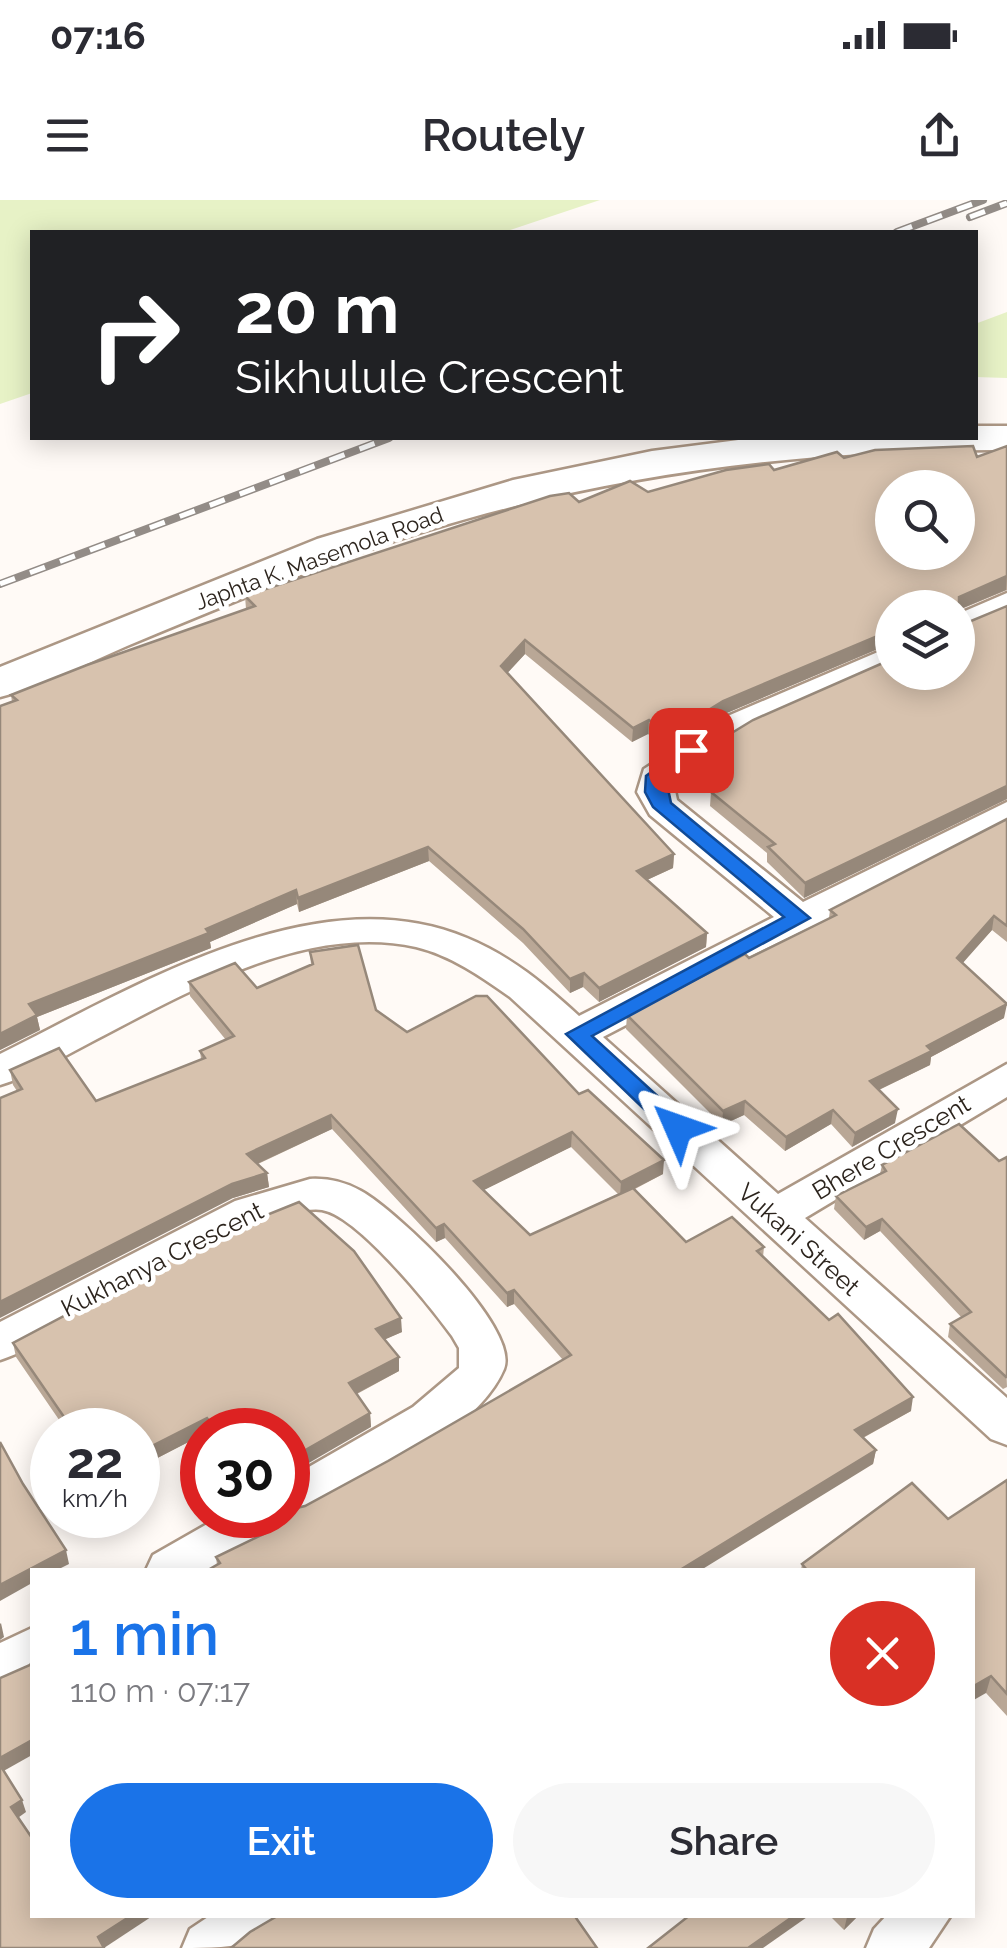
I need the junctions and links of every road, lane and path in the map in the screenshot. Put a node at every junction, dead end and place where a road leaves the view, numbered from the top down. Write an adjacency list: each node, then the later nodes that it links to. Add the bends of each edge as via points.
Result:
1 (1007, 438): 2 (main road, Japhta K. Masemola Road)
2 (978, 439)
3 (916, 440): 7 (main road, Japhta K. Masemola Road, via 753,452 523,490 326,551)
4 (1007, 603): 5 (street)
5 (975, 618)
6 (875, 664): 9 (street, via 709,740 656,776 663,807)
7 (0, 683)
8 (1007, 813): 9 (street)
9 (799, 918): 10 (street)
10 (577, 1034): 11 (street, Vukani Street, via 484,959 440,940 378,930 323,935 263,952); 13 (street, Vukani Street)
11 (0, 1071)
12 (1007, 1078): 13 (street, Bhere Crescent)
13 (774, 1216): 15 (street, Vukani Street)
14 (0, 1343): 16 (street, Kukhanya Crescent, via 250,1212 292,1196 328,1194 352,1203 376,1220 461,1315 480,1340 485,1363 473,1386 446,1410)
15 (1003, 1417)
16 (310, 1489)
17 (225, 1538): 18 (street)
18 (173, 1568)
19 (30, 1651): 20 (street)
20 (0, 1668)
21 (254, 1918): 23 (street)
22 (921, 1918): 24 (street)
23 (209, 1948)
24 (893, 1948)

